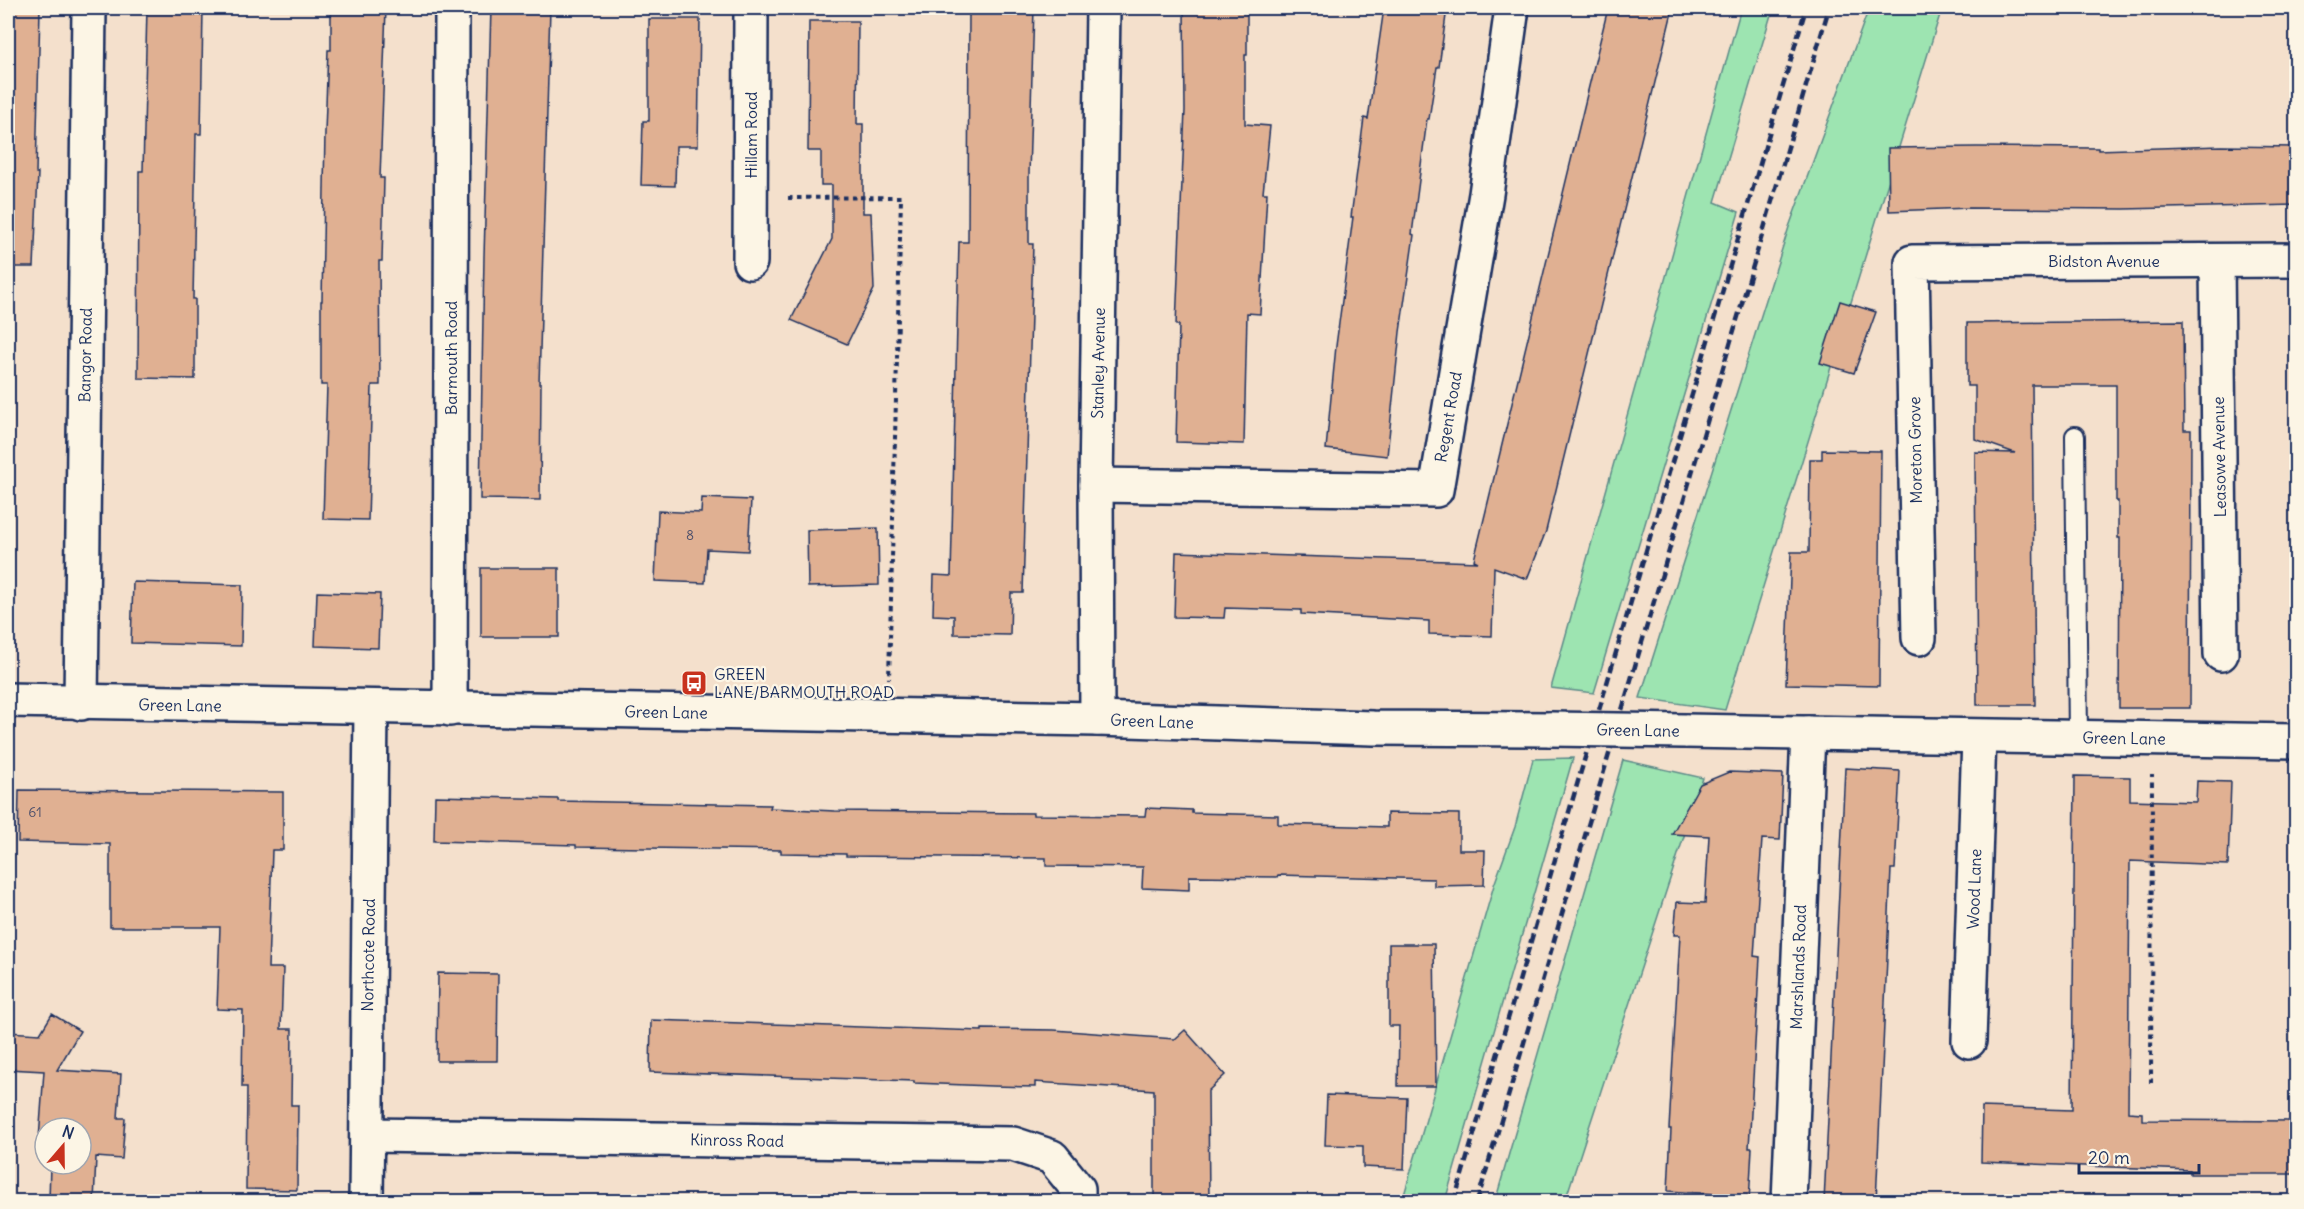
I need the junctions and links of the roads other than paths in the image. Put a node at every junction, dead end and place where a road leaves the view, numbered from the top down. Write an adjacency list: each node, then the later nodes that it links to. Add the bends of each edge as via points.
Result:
1 (89, 8): 15 (street, Bangor Road)
2 (452, 8): 17 (street, Barmouth Road)
3 (751, 8): 8 (street, Hillam Road)
4 (1103, 8): 11 (street, Stanley Avenue)
5 (1512, 8): 11 (street, Regent Road, via 1486,194 1436,490)
6 (2296, 260): 7 (street, Bidston Avenue)
7 (2217, 261): 9 (street, Bidston Avenue); 13 (street, Leasowe Avenue)
8 (750, 262)
9 (1912, 262): 12 (street, Moreton Grove)
10 (2074, 436): 21 (lane)
11 (1096, 485): 18 (street, Stanley Avenue)
12 (1919, 638)
13 (2221, 654)
14 (8, 700): 15 (street, Green Lane)
15 (81, 703): 16 (street, Green Lane)
16 (371, 708): 17 (street, Green Lane); 24 (street, Northcote Road)
17 (450, 709): 18 (street, Green Lane)
18 (1097, 719): 19 (street, Green Lane, bridge, via 1373,728)
19 (1808, 733): 20 (street, Green Lane); 27 (street, Marshlands Road)
20 (1979, 737): 21 (street, Green Lane); 23 (street, Wood Lane)
21 (2078, 738): 22 (street, Green Lane)
22 (2296, 741)
23 (1969, 1041)
24 (367, 1135): 25 (street, Northcote Road); 26 (street, Kinross Road, via 1013,1144 1052,1156 1078,1190)
25 (366, 1202)
26 (1078, 1202)
27 (1789, 1202)

